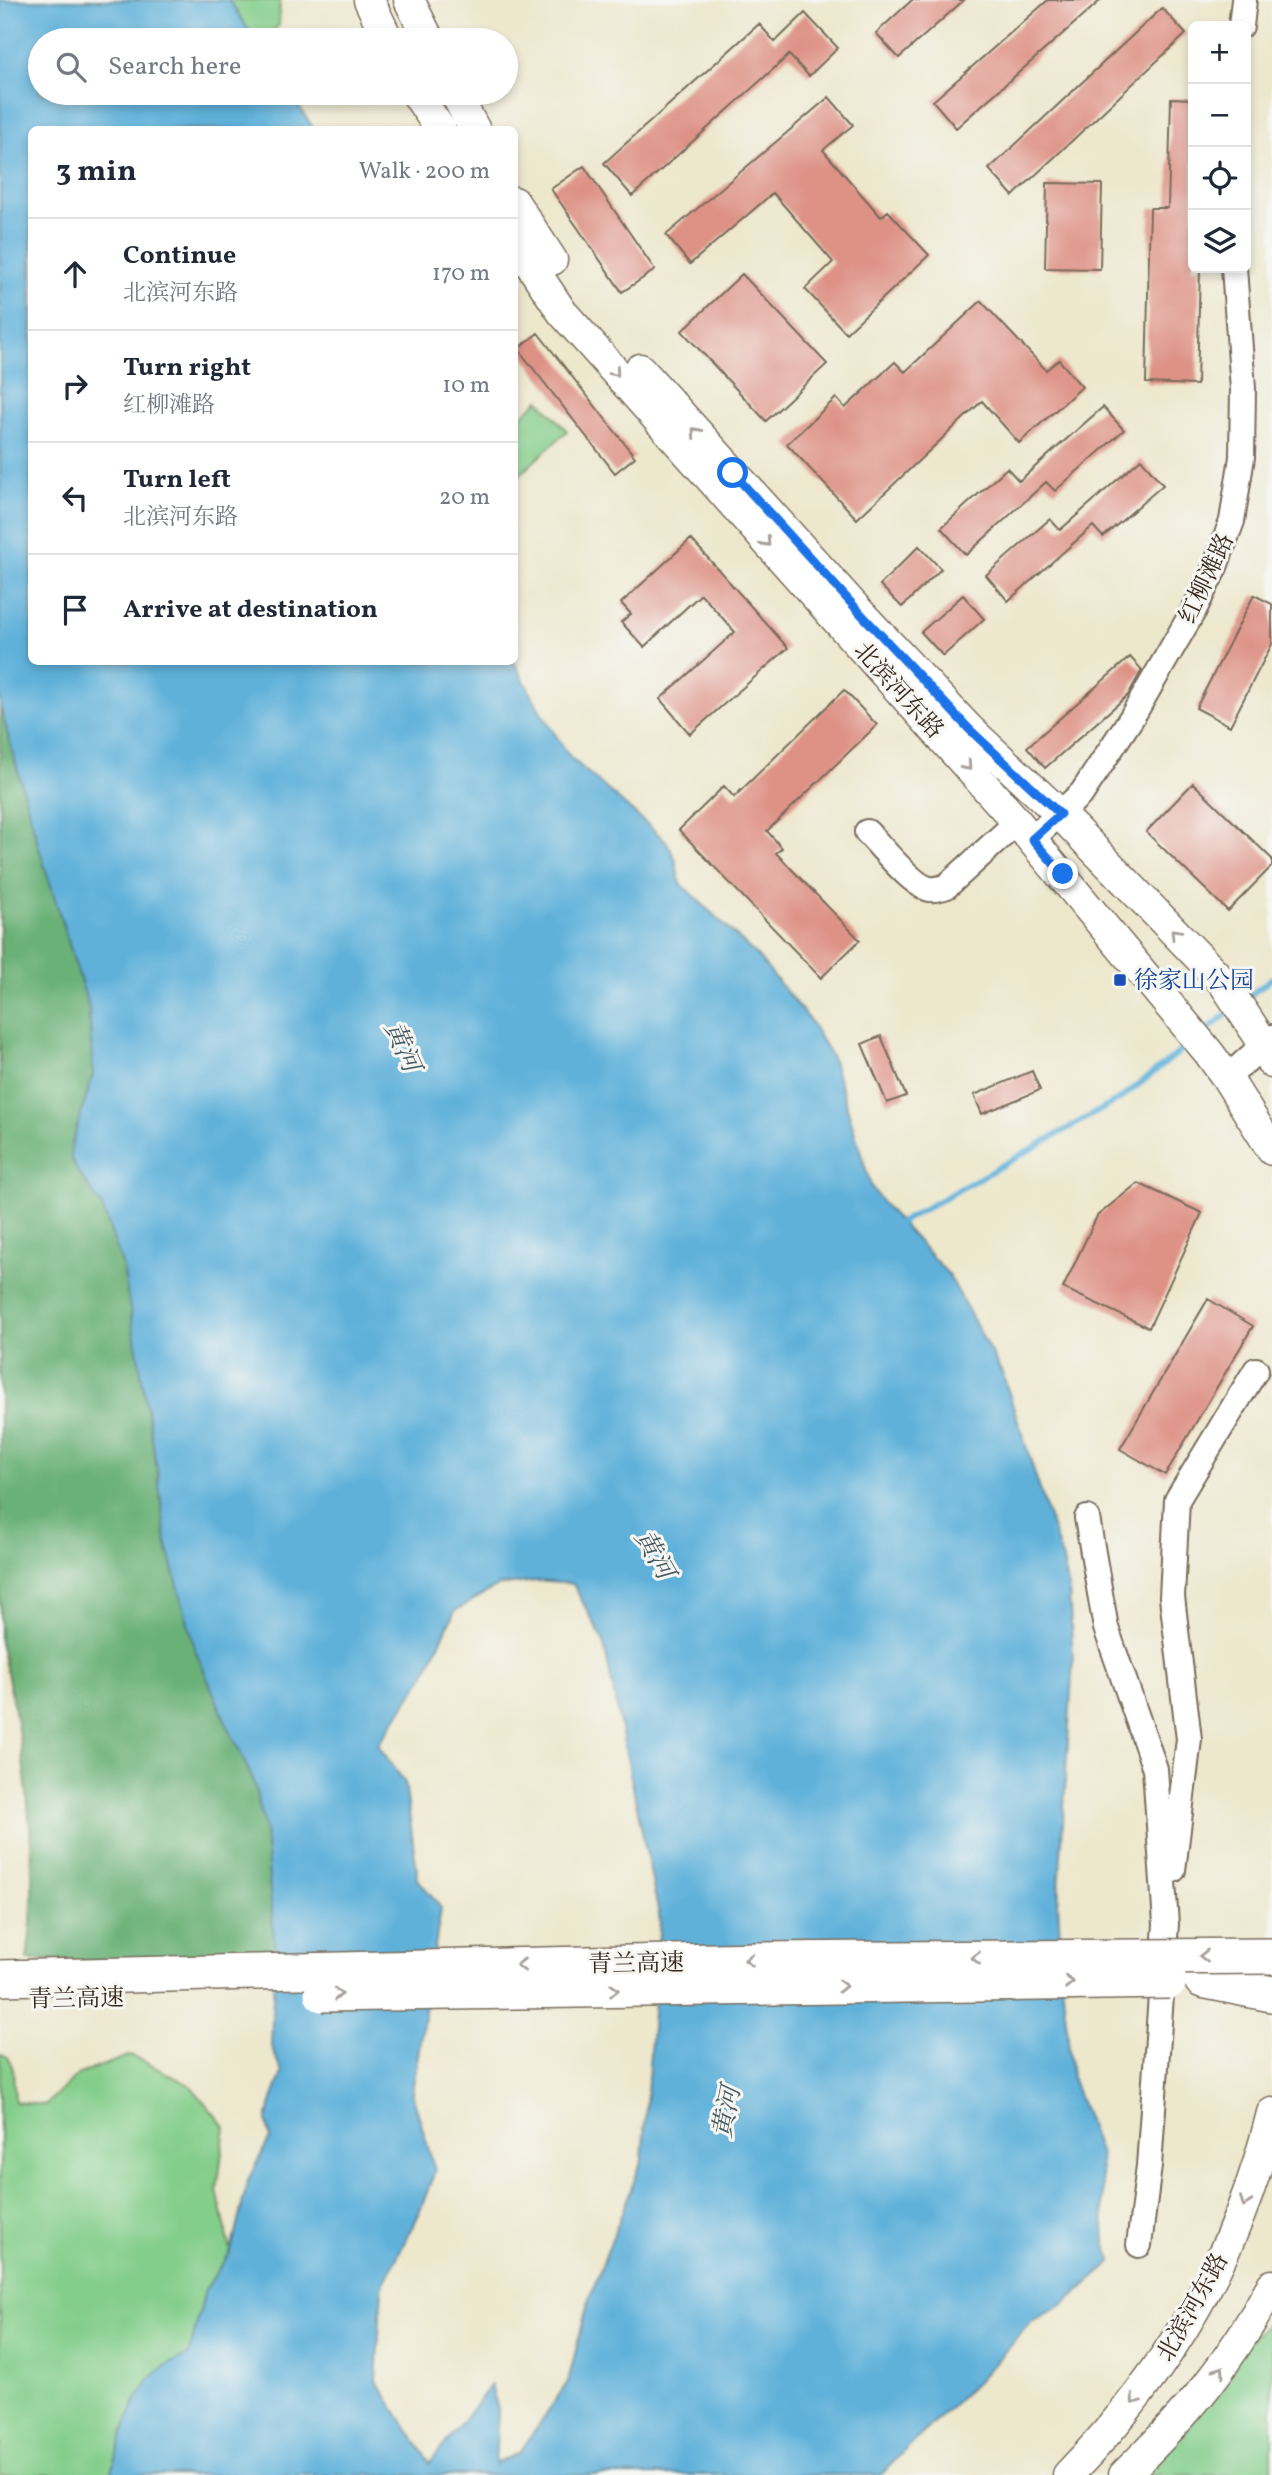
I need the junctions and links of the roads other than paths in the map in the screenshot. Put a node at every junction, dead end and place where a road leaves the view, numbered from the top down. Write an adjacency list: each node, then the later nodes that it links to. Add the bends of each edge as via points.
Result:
1 (369, 0): 5 (main road)
2 (409, 0): 6 (main road)
3 (1244, 0): 4 (street)
4 (1242, 21)
5 (382, 28)
6 (423, 28)
7 (424, 105): 9 (main road)
8 (462, 105): 10 (main road)
9 (438, 126)
10 (473, 126)
11 (518, 208): 14 (main road, 北滨河东路, one-way to 11, via 969,729 604,330 578,300)
12 (518, 246): 15 (main road, 北滨河东路, one-way to 15, via 562,312)
13 (1234, 273): 14 (street, 红柳滩路, via 1243,389 1242,457 1232,521 1194,610 1132,717 1082,793)
14 (1060, 814): 15 (street, 红柳滩路); 17 (main road, 北滨河东路, one-way to 14, via 1223,982)
15 (1024, 830): 16 (street, 红柳滩路, via 947,886 930,890 916,882); 18 (main road, 北滨河东路)
16 (867, 832)
17 (1264, 1041): 18 (street)
18 (1227, 1078): 19 (main road, 北滨河东路)
19 (1272, 1150)
20 (1256, 1370): 22 (street, via 1177,1500 1172,1597 1189,1740)
21 (1087, 1518): 22 (street, via 1106,1628 1155,1769)
22 (1166, 1924): 30 (street)
23 (1272, 1956): 24 (highway, 青兰高速, one-way to 24, bridge, via 758,1960)
24 (0, 1978)
25 (1202, 1980): 26 (highway); 27 (highway); 28 (highway, 青兰高速, one-way to 25, bridge)
26 (1272, 1980)
27 (1272, 1994)
28 (0, 1999)
29 (1272, 2113): 32 (main road, 北滨河东路, one-way to 32, via 1238,2221 1202,2298 1134,2402)
30 (1139, 2245)
31 (1272, 2285): 33 (main road, one-way to 31, via 1210,2384)
32 (1068, 2475)
33 (1124, 2475)

